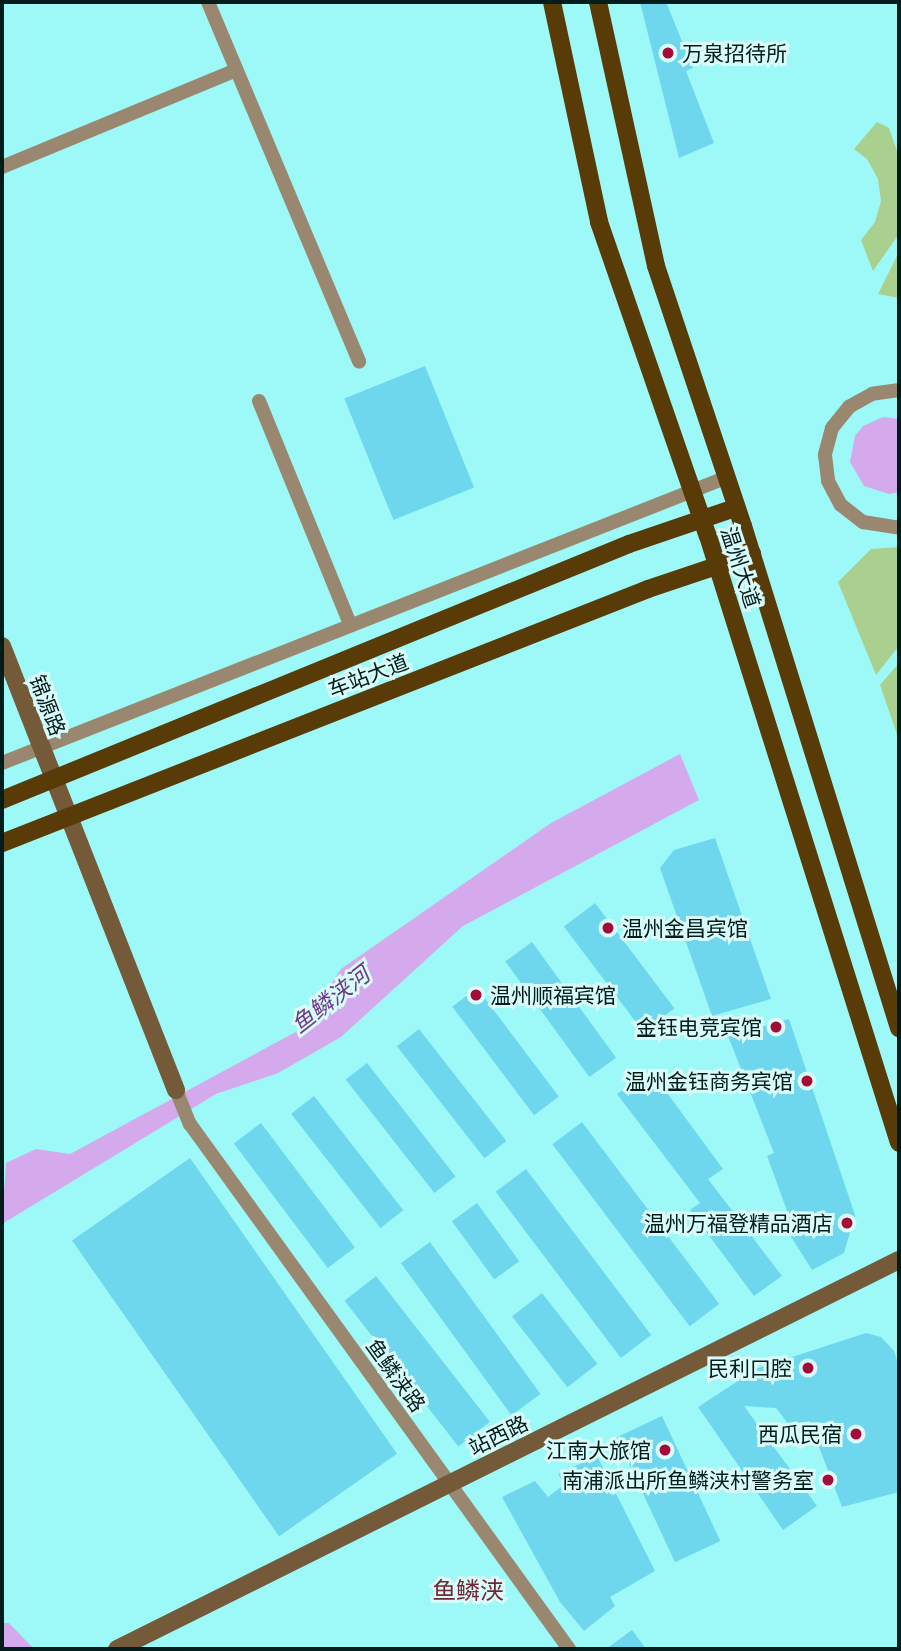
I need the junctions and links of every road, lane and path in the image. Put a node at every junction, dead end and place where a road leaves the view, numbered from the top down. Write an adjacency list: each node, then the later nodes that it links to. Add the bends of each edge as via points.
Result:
1 (208, 2): 4 (street)
2 (552, 2): 10 (main road, 温州大道, via 599,222)
3 (598, 2): 9 (main road, 温州大道, via 656,266)
4 (236, 69): 5 (street); 6 (street)
5 (2, 167)
6 (359, 362)
7 (899, 390): 13 (street, via 872,394 849,407 832,428 825,454 828,481 841,505 863,522)
8 (259, 401): 16 (street)
9 (725, 478): 10 (street); 11 (main road, 温州大道)
10 (691, 490): 12 (main road, 温州大道); 16 (street)
11 (735, 508): 12 (main road, 车站大道); 14 (main road, 温州大道)
12 (701, 520): 15 (main road, 温州大道); 20 (main road, 车站大道, via 629,544)
13 (899, 528)
14 (752, 554): 15 (main road, 车站大道); 24 (main road, 温州大道)
15 (718, 567): 22 (main road, 车站大道, via 648,589); 26 (main road, 温州大道)
16 (350, 624): 18 (street)
17 (2, 646): 18 (street, 锦源路)
18 (40, 747): 19 (street); 20 (street, 锦源路)
19 (2, 763)
20 (52, 780): 21 (main road, 车站大道); 22 (street, 锦源路)
21 (2, 800)
22 (68, 817): 23 (main road, 车站大道); 25 (street, 锦源路)
23 (2, 843)
24 (899, 1028)
25 (176, 1090): 28 (street, 鱼鳞浃路, via 190,1124)
26 (899, 1143)
27 (899, 1260): 28 (street, 站西路)
28 (450, 1484): 29 (street, 站西路); 30 (street, 鱼鳞浃路)
29 (117, 1649)
30 (569, 1649)

